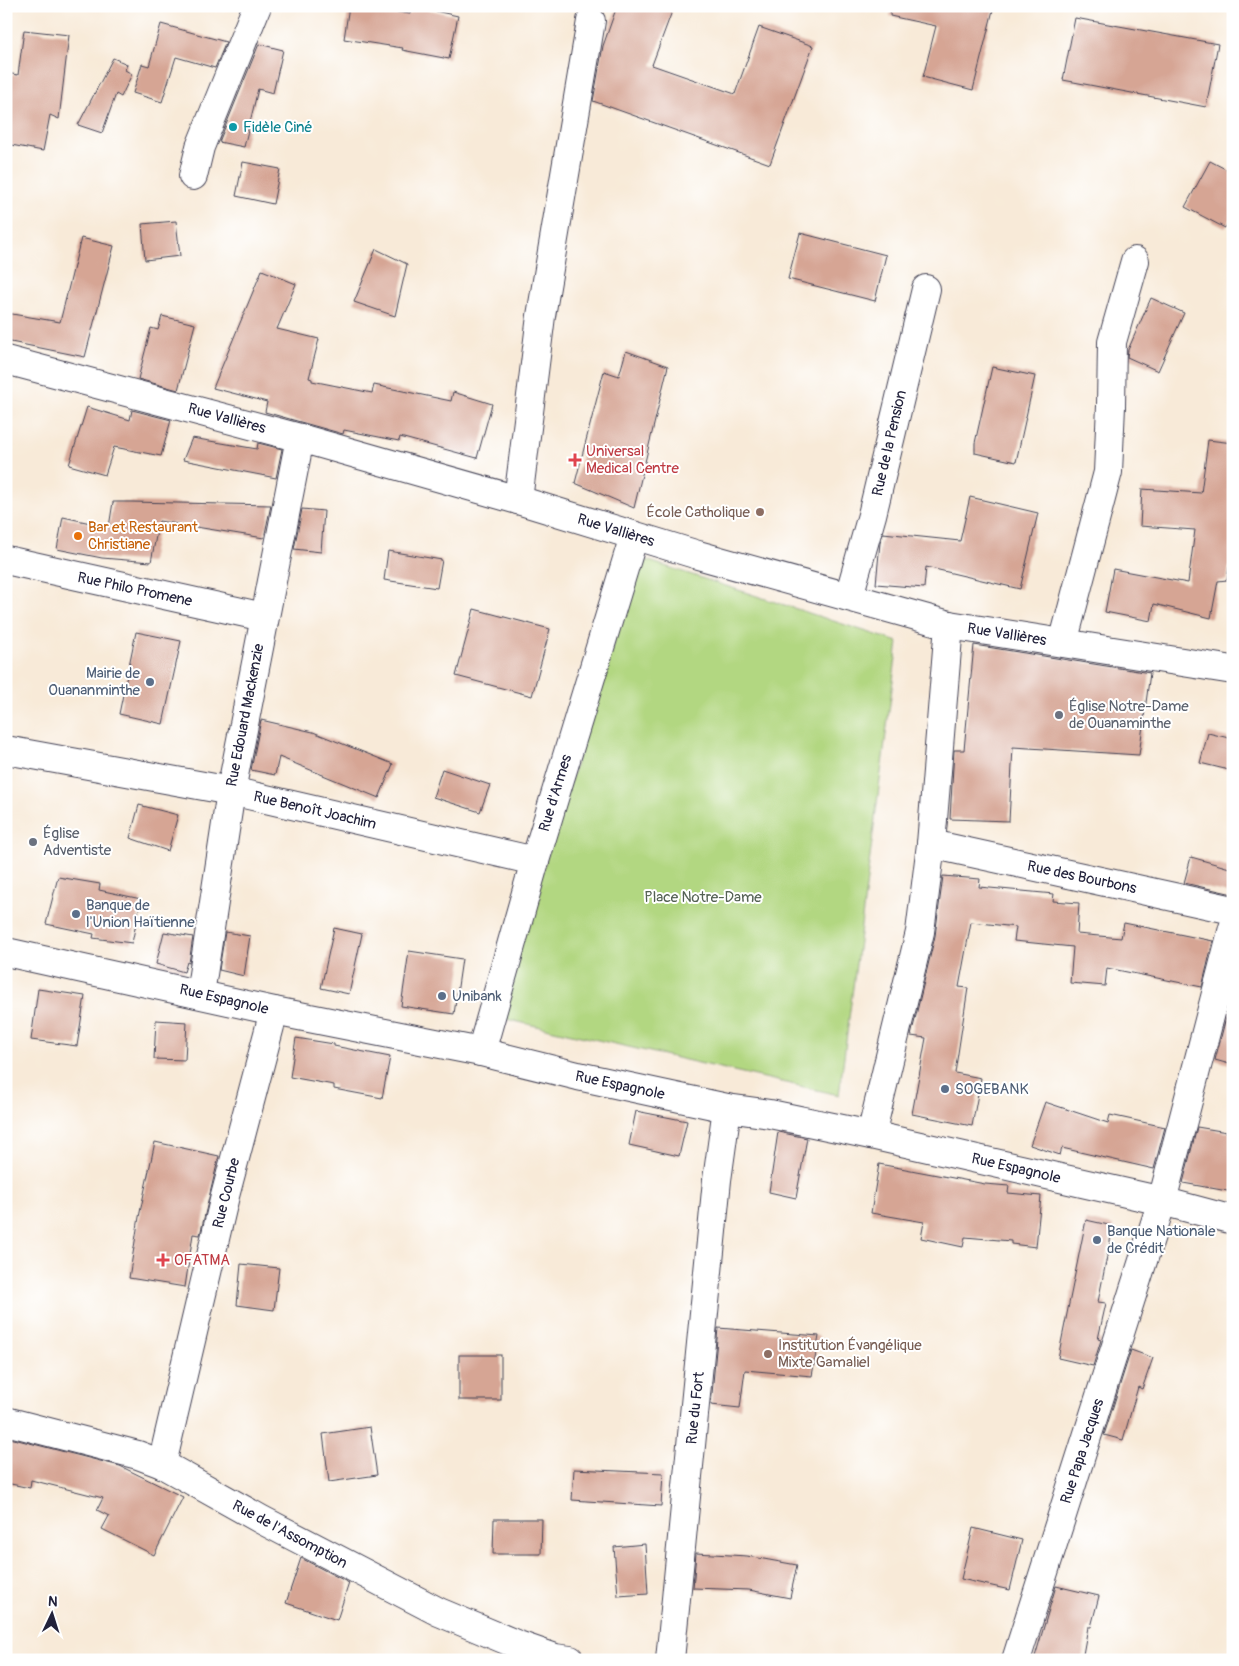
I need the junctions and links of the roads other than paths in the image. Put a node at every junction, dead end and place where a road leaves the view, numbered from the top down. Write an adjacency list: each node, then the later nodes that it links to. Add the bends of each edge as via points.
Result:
1 (257, 6): 3 (street, via 200,147)
2 (591, 21): 8 (street, via 541,316)
3 (193, 176)
4 (1135, 261): 14 (street, via 1112,342 1108,472)
5 (926, 289): 11 (street, Rue de la Pension, via 872,515)
6 (6, 360): 7 (street, Rue Vallières)
7 (300, 438): 8 (street, Rue Vallières); 12 (street, Rue Edouard Mackenzie)
8 (518, 500): 9 (street, Rue Vallières)
9 (634, 536): 11 (street, Rue Vallières); 19 (street, Rue d'Armes)
10 (6, 560): 12 (street, Rue Philo Promene)
11 (849, 596): 13 (street, Rue Vallières)
12 (264, 617): 17 (street, Rue Edouard Mackenzie)
13 (949, 625): 14 (street, Rue Vallières); 18 (street)
14 (1063, 643): 15 (street, Rue Vallières)
15 (1233, 670)
16 (6, 750): 17 (street, Rue Benoît Joachim)
17 (231, 790): 19 (street, Rue Benoît Joachim); 23 (street, Rue Edouard Mackenzie)
18 (932, 844): 20 (street, Rue des Bourbons); 27 (street, via 920,932)
19 (535, 861): 25 (street, Rue d'Armes)
20 (1233, 910)
21 (1233, 928): 29 (street, Rue Papa Jacques)
22 (6, 952): 23 (street, Rue Espagnole)
23 (200, 994): 24 (street, Rue Espagnole)
24 (274, 1011): 25 (street, Rue Espagnole); 31 (street, Rue Courbe, via 225,1196)
25 (481, 1052): 26 (street, Rue Espagnole)
26 (725, 1117): 27 (street, Rue Espagnole, via 770,1114); 33 (street, Rue du Fort)
27 (871, 1135): 29 (street, Rue Espagnole)
28 (1233, 1220): 29 (street, Rue Espagnole)
29 (1155, 1222): 34 (street, Rue Papa Jacques)
30 (6, 1421): 31 (street, Rue de l'Assomption)
31 (162, 1464): 32 (street, Rue de l'Assomption, via 439,1612)
32 (560, 1659)
33 (670, 1660)
34 (1016, 1660)

